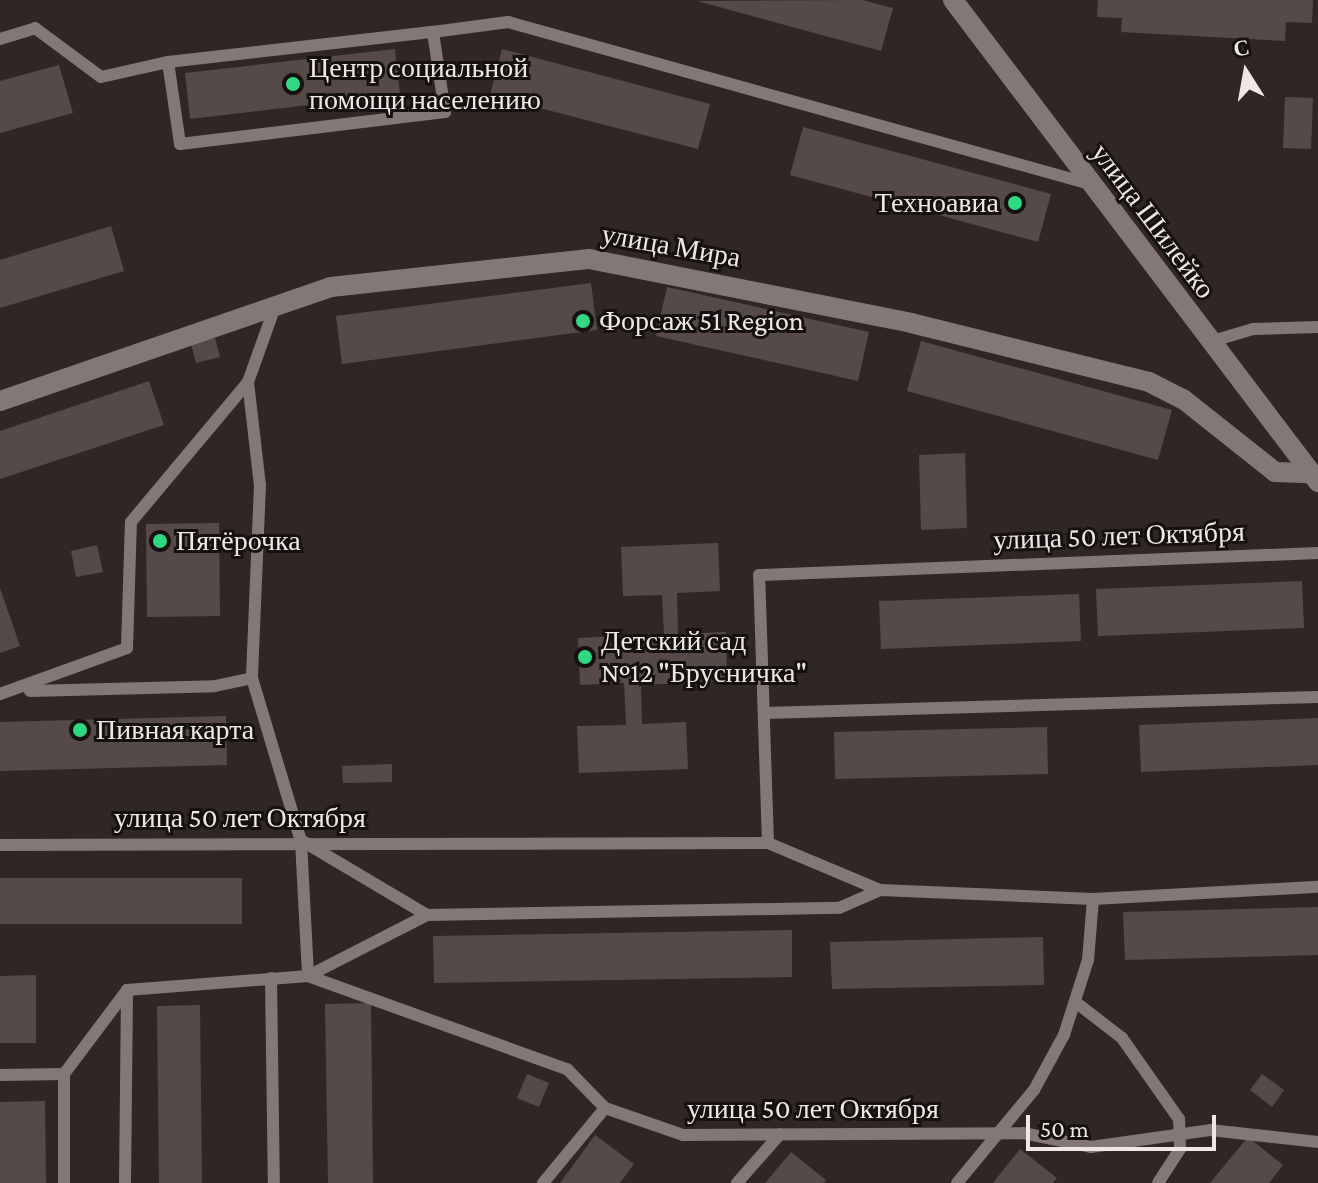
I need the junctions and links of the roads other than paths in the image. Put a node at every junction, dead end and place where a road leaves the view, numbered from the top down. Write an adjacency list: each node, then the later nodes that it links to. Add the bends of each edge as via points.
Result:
1 (953, 0): 5 (street, улица Шилейко)
2 (433, 32): 4 (lane); 4 (lane, via 445,112 180,144); 5 (lane, via 508,22)
3 (0, 39): 4 (lane, via 35,28 101,77)
4 (168, 62)
5 (1090, 184): 8 (street, улица Шилейко)
6 (276, 304): 9 (lane); 10 (street, улица Мира); 11 (street, улица Мира, via 331,287 574,260 644,265 1149,382 1183,399 1275,472)
7 (1318, 327): 8 (lane, via 1253,329)
8 (1209, 342): 11 (street, улица Шилейко)
9 (248, 382): 13 (lane, via 260,485); 14 (lane, via 131,522 127,648)
10 (0, 401)
11 (1315, 477)
12 (1318, 553): 17 (lane, улица 50 лет Октября, via 759,575)
13 (252, 678): 14 (lane, via 215,686); 18 (lane)
14 (23, 691): 15 (lane)
15 (0, 694)
16 (1318, 697): 17 (lane)
17 (765, 713): 19 (lane, улица 50 лет Октября)
18 (301, 841): 19 (lane, улица 50 лет Октября); 20 (lane, улица 50 лет Октября); 24 (lane); 25 (lane)
19 (768, 843): 22 (lane, улица 50 лет Октября)
20 (0, 845)
21 (1318, 887): 23 (lane, улица 50 лет Октября)
22 (880, 890): 23 (lane, улица 50 лет Октября); 24 (lane, via 839,908)
23 (1093, 899): 28 (lane)
24 (427, 915): 25 (lane)
25 (308, 976): 26 (lane, улица 50 лет Октября); 31 (lane, улица 50 лет Октября, via 567,1069)
26 (271, 978): 27 (lane, улица 50 лет Октября); 38 (lane)
27 (127, 990): 29 (lane); 37 (lane)
28 (1078, 1004): 32 (lane, via 1122,1038); 33 (lane, via 1034,1090)
29 (64, 1074): 30 (lane); 36 (lane)
30 (0, 1075)
31 (605, 1108): 34 (lane, улица 50 лет Октября, via 683,1135); 39 (lane)
32 (1182, 1131): 33 (lane, улица 50 лет Октября, via 1091,1147); 35 (lane, улица 50 лет Октября); 42 (lane, via 1180,1149)
33 (1002, 1133): 34 (lane, улица 50 лет Октября); 41 (lane)
34 (780, 1134): 40 (lane)
35 (1318, 1142)
36 (64, 1183)
37 (125, 1183)
38 (274, 1183)
39 (543, 1183)
40 (737, 1183)
41 (957, 1183)
42 (1158, 1183)

